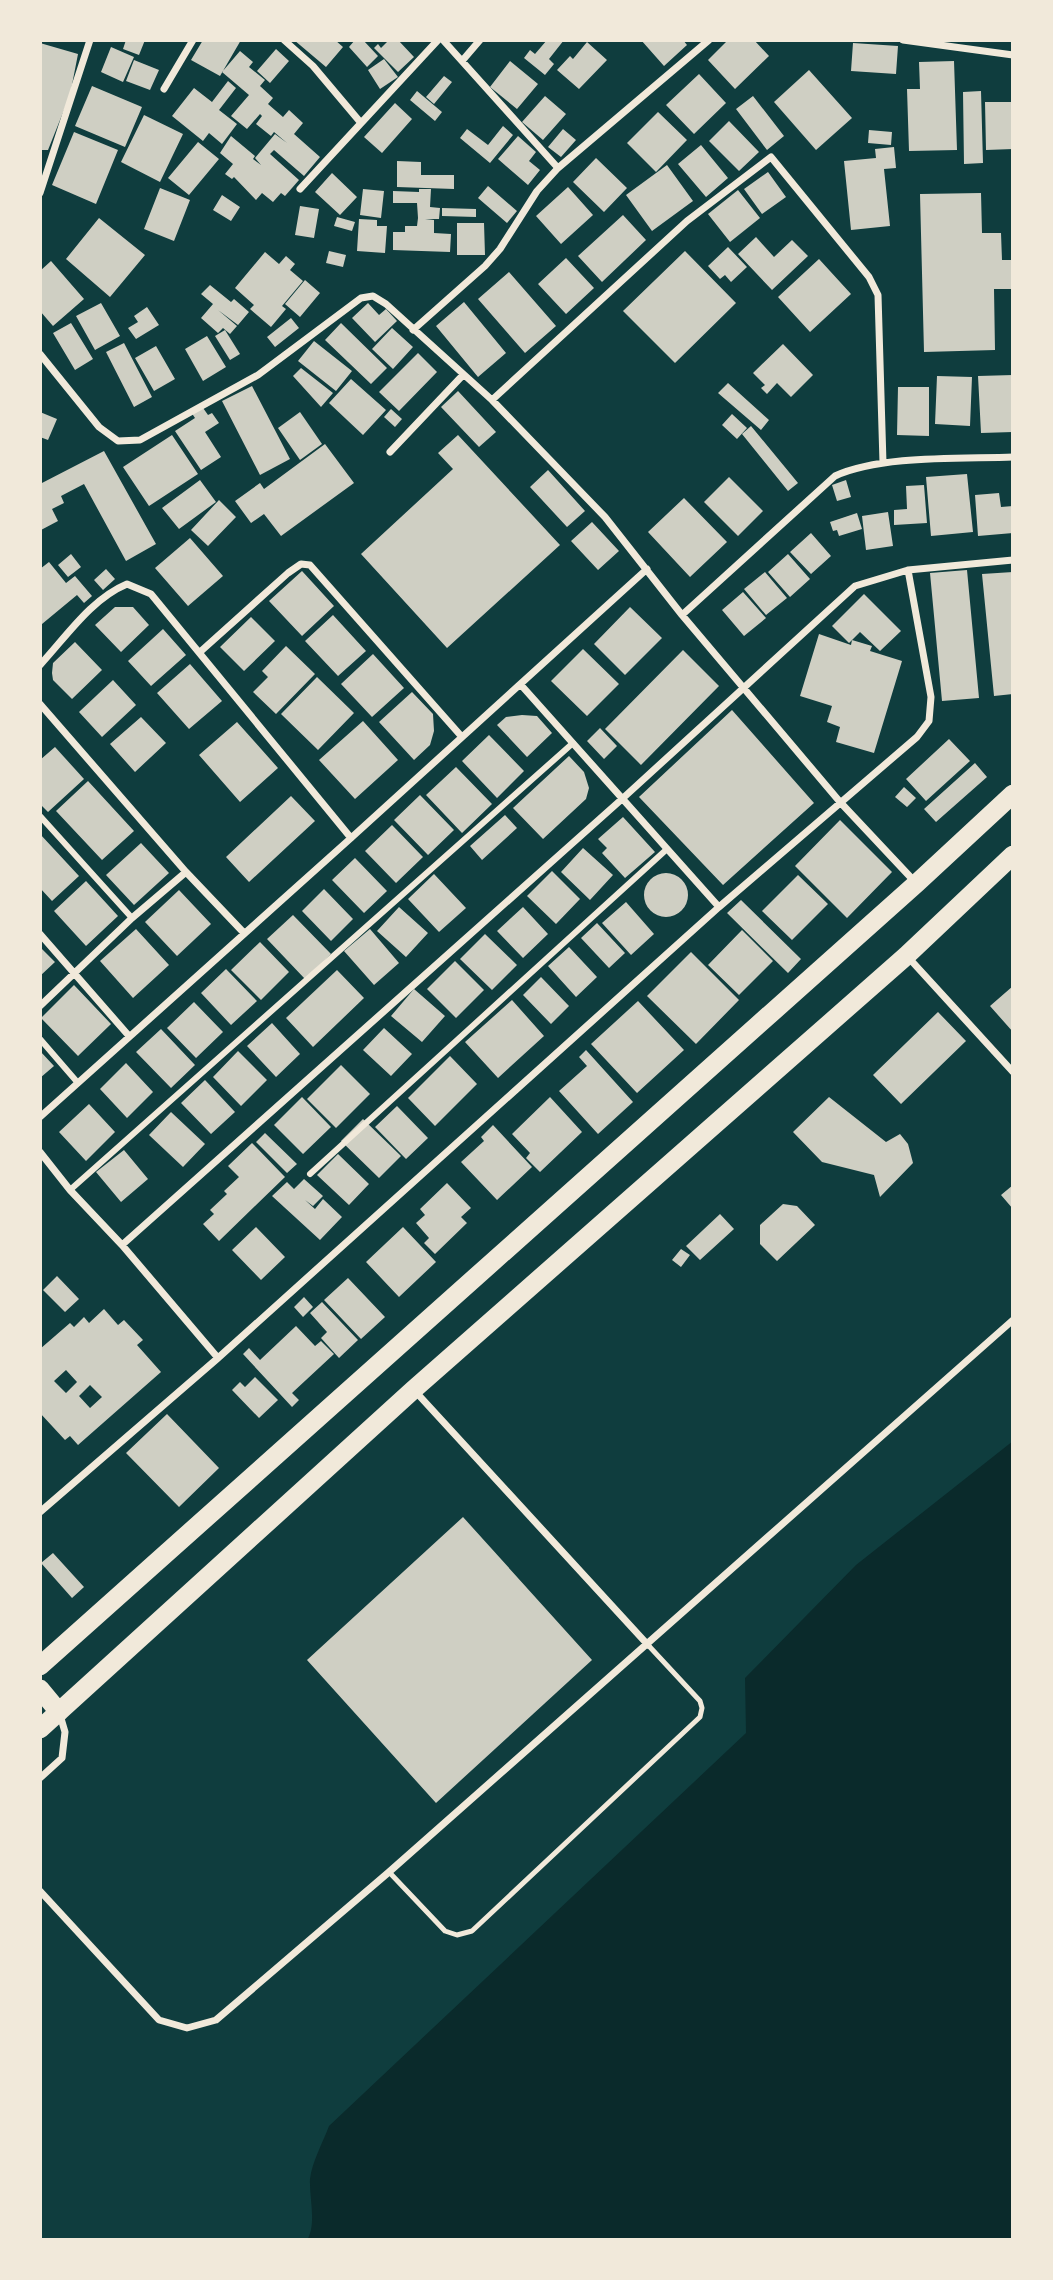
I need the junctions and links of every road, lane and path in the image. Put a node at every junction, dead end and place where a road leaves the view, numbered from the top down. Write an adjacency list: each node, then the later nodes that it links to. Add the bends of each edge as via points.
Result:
1 (90, 40): 14 (street)
2 (193, 40): 10 (street)
3 (284, 40): 11 (street, via 313,66)
4 (441, 40): 9 (street); 11 (street)
5 (480, 40): 9 (street)
6 (709, 40): 12 (street)
7 (902, 40): 8 (street)
8 (1013, 55)
9 (462, 61): 12 (street)
10 (164, 89)
11 (361, 123): 13 (street)
12 (558, 168): 15 (street, via 485,266)
13 (300, 189)
14 (40, 193)
15 (413, 330): 16 (street, via 373,296 361,298 258,375 140,440 118,441 99,427); 17 (street)
16 (40, 354)
17 (463, 375): 18 (street); 19 (street)
18 (492, 400): 21 (street, via 687,221 772,158 869,277 878,295); 23 (street, via 605,517)
19 (390, 452)
20 (1013, 457): 21 (street)
21 (883, 463): 25 (street, via 835,476)
22 (1013, 560): 24 (street)
23 (647, 569): 25 (street); 28 (street)
24 (908, 570): 29 (street, via 855,586); 35 (street, via 932,697 929,721 917,737)
25 (682, 615): 29 (street)
26 (200, 652): 27 (street, via 151,594 127,584 100,600); 31 (street, via 288,573 301,564 310,565); 37 (street)
27 (40, 665)
28 (521, 685): 31 (street); 32 (street)
29 (744, 686): 34 (street); 35 (street)
30 (40, 704): 40 (street)
31 (462, 737): 37 (street)
32 (573, 743): 34 (street); 56 (street)
33 (1013, 793): 41 (highway)
34 (622, 799): 38 (street); 57 (street)
35 (840, 802): 41 (street); 42 (street)
36 (40, 816): 43 (street)
37 (351, 838): 44 (street)
38 (667, 849): 42 (street); 55 (street)
39 (1013, 855): 46 (highway)
40 (186, 872): 43 (street); 44 (street)
41 (917, 884): 63 (highway)
42 (719, 907): 59 (street)
43 (132, 918): 47 (street)
44 (244, 933): 49 (street)
45 (40, 934): 47 (street)
46 (906, 956): 51 (street); 60 (highway)
47 (76, 974): 48 (street); 49 (street)
48 (40, 1006)
49 (129, 1036): 52 (street)
50 (40, 1039): 52 (street)
51 (1013, 1072)
52 (78, 1083): 53 (street)
53 (40, 1117)
54 (40, 1152): 56 (street)
55 (310, 1174)
56 (71, 1190): 57 (street)
57 (122, 1245): 59 (street)
58 (1013, 1320): 62 (street)
59 (218, 1358): 61 (street)
60 (413, 1390): 62 (street); 65 (highway)
61 (40, 1512)
62 (648, 1645): 68 (street); 68 (lane, via 700,1701 700,1717 472,1931 457,1935 444,1931)
63 (40, 1666)
64 (40, 1689): 65 (highway)
65 (59, 1712): 66 (highway); 67 (street, via 65,1732 62,1758)
66 (40, 1729)
67 (40, 1778)
68 (389, 1872): 69 (street, via 216,2020 187,2028 159,2020)
69 (40, 1891)

